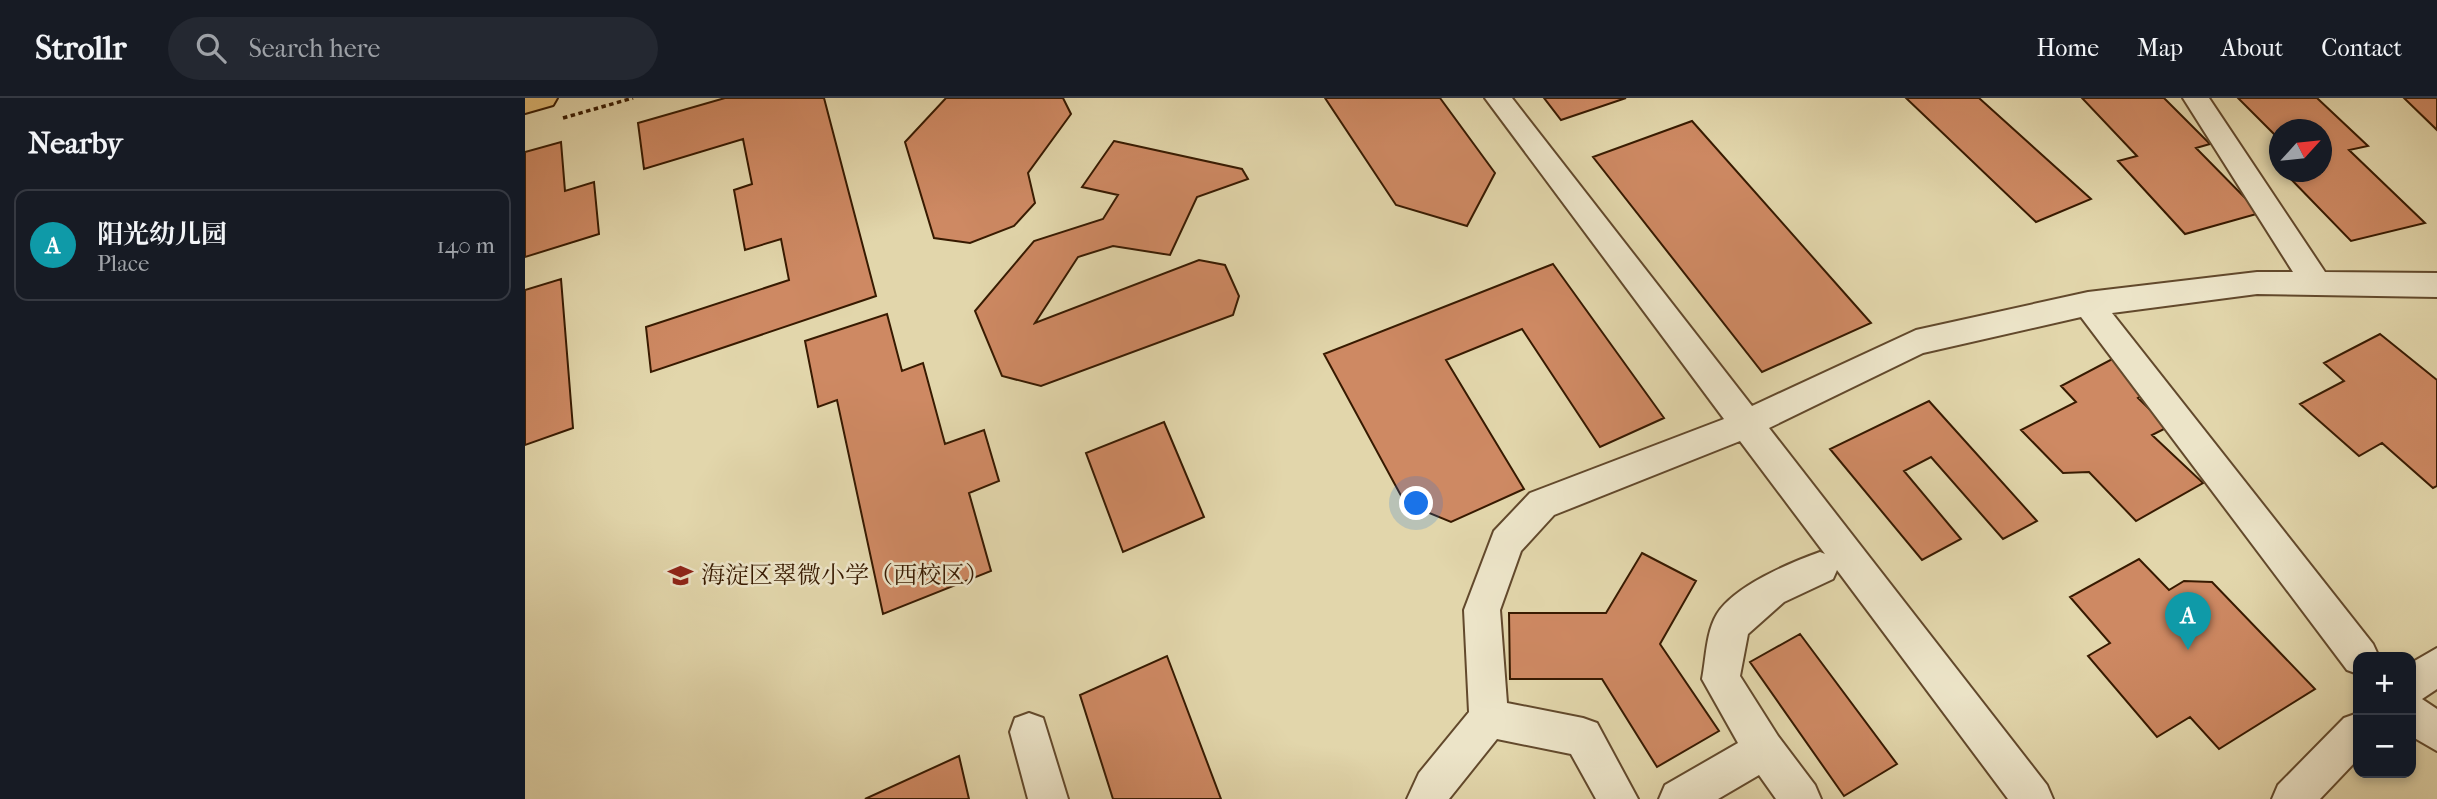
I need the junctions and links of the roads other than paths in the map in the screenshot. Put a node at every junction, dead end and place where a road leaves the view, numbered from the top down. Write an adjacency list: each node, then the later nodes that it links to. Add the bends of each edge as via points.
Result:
1 (1498, 98): 8 (street)
2 (2196, 98): 5 (street)
3 (525, 103): 4 (main road)
4 (552, 108)
5 (2316, 284): 6 (street); 7 (street, via 2257,283)
6 (2437, 285)
7 (2088, 304): 8 (street, via 1916,342); 10 (street)
8 (1747, 424): 14 (street, via 1542,504 1506,542 1482,610); 24 (street)
9 (1820, 568): 18 (street, via 1771,590 1731,625 1721,679)
10 (2356, 652)
11 (2437, 666): 12 (street)
12 (2416, 681)
13 (2414, 715): 16 (street)
14 (1489, 718): 20 (street); 21 (street, via 1583,737)
15 (1029, 732): 19 (street)
16 (2437, 732)
17 (2353, 737): 25 (street)
18 (1763, 750): 22 (street); 23 (street)
19 (1048, 799)
20 (1427, 799)
21 (1618, 799)
22 (1679, 799)
23 (1801, 799)
24 (2033, 799)
25 (2292, 799)

